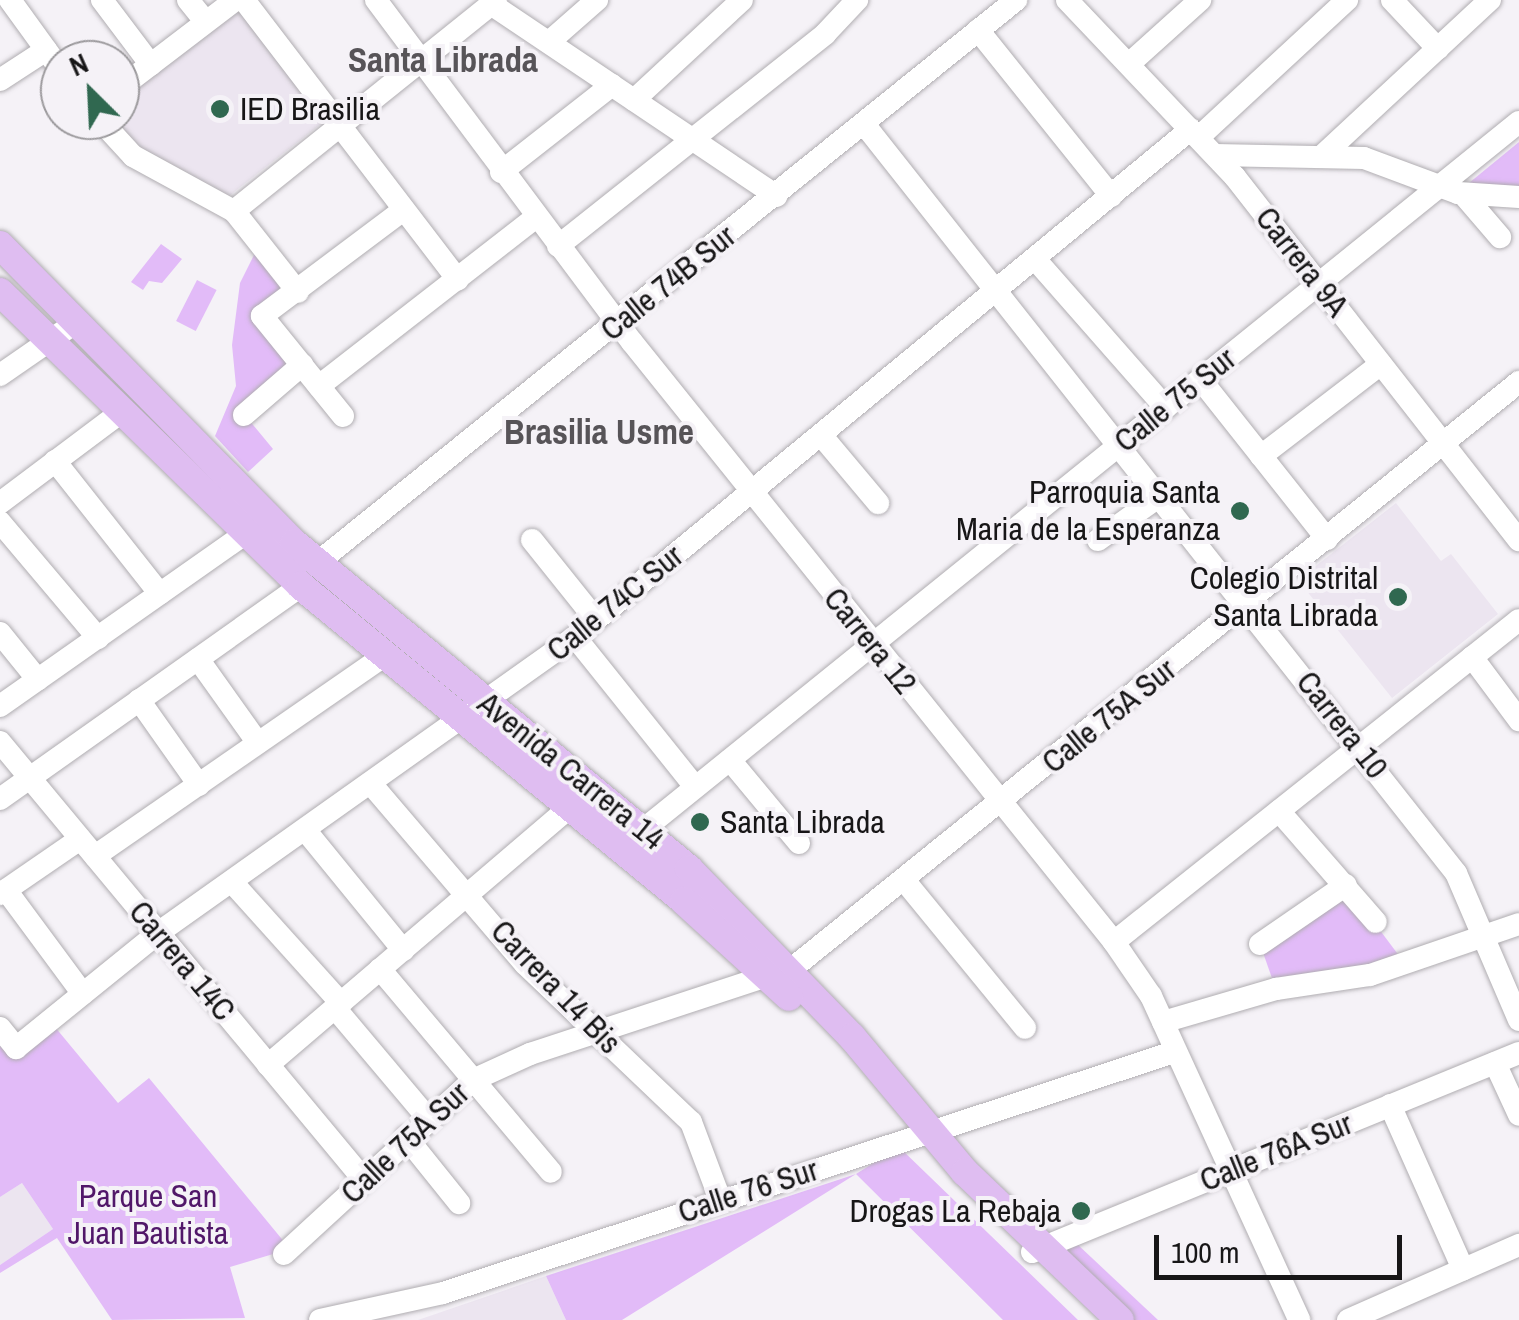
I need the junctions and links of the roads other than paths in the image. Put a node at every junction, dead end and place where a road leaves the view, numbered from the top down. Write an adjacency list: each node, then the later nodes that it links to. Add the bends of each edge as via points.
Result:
1 (10, 0): 19 (street)
2 (102, 0): 23 (street)
3 (188, 0): 17 (street)
4 (235, 0): 17 (street)
5 (244, 0): 32 (street)
6 (376, 0): 24 (street, Carrera 12)
7 (597, 0): 20 (street)
8 (742, 0): 29 (street)
9 (857, 0): 35 (street)
10 (1016, 0): 18 (street, Calle 74B Sur)
11 (1067, 0): 25 (street, Carrera 9A)
12 (1200, 0): 25 (street)
13 (1347, 0): 33 (street, Calle 74C Sur)
14 (1392, 0): 21 (street)
15 (1490, 0): 21 (street)
16 (494, 2): 20 (street); 24 (street)
17 (206, 22): 23 (street)
18 (978, 30): 31 (street, Calle 74B Sur); 42 (street)
19 (40, 41)
20 (548, 42): 28 (street)
21 (1438, 49): 37 (street)
22 (40, 64): 27 (street)
23 (150, 64): 26 (street)
24 (420, 64): 32 (street); 38 (street, Carrera 12)
25 (1129, 64): 33 (street, Carrera 9A)
26 (140, 72)
27 (0, 80)
28 (612, 85): 29 (street); 38 (street)
29 (634, 100): 35 (street)
30 (1519, 122): 39 (street, Calle 75 Sur)
31 (864, 124): 41 (street, Calle 74B Sur); 53 (street, Carrera 10)
32 (337, 130): 44 (street); 45 (street)
33 (1195, 133): 36 (street, Carrera 9A); 42 (street, Calle 74C Sur)
34 (118, 140): 44 (street, via 133,156)
35 (694, 140): 41 (street); 49 (street)
36 (1215, 155): 37 (street); 52 (street, Carrera 9A)
37 (1323, 156): 39 (street, via 1381,163)
38 (501, 172): 46 (street, Carrera 12)
39 (1438, 186): 40 (street); 52 (street, Calle 75 Sur)
40 (1462, 194): 43 (street); 47 (street)
41 (777, 196): 56 (street, Calle 74B Sur)
42 (1111, 196): 50 (street, Calle 74C Sur)
43 (1519, 198)
44 (234, 211): 55 (street)
45 (402, 212): 51 (street); 55 (street)
46 (536, 217): 49 (street, Carrera 12); 51 (street)
47 (1500, 237)
48 (0, 245): 57 (main road, Avenida Carrera 14)
49 (558, 246): 56 (street, Carrera 12)
50 (1035, 259): 53 (street, Calle 74C Sur); 65 (street)
51 (458, 280): 64 (street)
52 (1317, 282): 59 (street, Carrera 9A); 62 (street, Calle 75 Sur)
53 (997, 290): 69 (street, Calle 74C Sur); 71 (street, Carrera 10)
54 (0, 292): 58 (main road, Avenida Carrera 14)
55 (298, 292): 60 (street, via 262,316)
56 (619, 322): 74 (street, Carrera 12); 84 (street, Calle 74B Sur)
57 (75, 323): 58 (street); 84 (main road, Avenida Carrera 14)
58 (49, 340): 61 (street); 66 (main road, Avenida Carrera 14)
59 (1381, 364): 70 (street, Carrera 9A); 72 (street)
60 (302, 365): 64 (street); 67 (street)
61 (0, 375)
62 (1201, 380): 65 (street, Calle 75 Sur); 72 (street)
63 (1519, 382): 70 (street, Calle 75A Sur)
64 (318, 386): 68 (street)
65 (1166, 408): 71 (street, Calle 75 Sur)
66 (121, 412): 73 (street); 79 (main road, Avenida Carrera 14)
67 (244, 414)
68 (343, 416)
69 (821, 434): 74 (street, Calle 74C Sur); 76 (street)
70 (1444, 442): 80 (street, Calle 75A Sur); 83 (street, Carrera 9A)
71 (1120, 444): 75 (street, Carrera 10); 92 (street, Calle 75 Sur)
72 (1262, 456): 80 (street)
73 (56, 462): 77 (street); 85 (street)
74 (751, 492): 87 (street, Calle 74C Sur); 92 (street, Carrera 12)
75 (1161, 495): 82 (street); 86 (street, Carrera 10)
76 (878, 502)
77 (0, 503)
78 (0, 522): 91 (street)
79 (246, 534): 84 (main road, Avenida Carrera 14); 85 (street)
80 (1327, 539): 86 (street, Calle 75A Sur)
81 (532, 540): 87 (street)
82 (1098, 540)
83 (1519, 540)
84 (309, 574): 93 (main road, Avenida Carrera 14); 95 (street, Calle 74B Sur); 99 (main road, Avenida Carrera 14)
85 (160, 594): 91 (street)
86 (1248, 603): 103 (street, Carrera 10); 110 (street, Calle 75A Sur)
87 (596, 620): 90 (street, Calle 74C Sur)
88 (1519, 620): 94 (street)
89 (0, 633): 96 (street)
90 (575, 637): 99 (street, Calle 74C Sur); 108 (street)
91 (98, 638): 96 (street)
92 (872, 645): 104 (street, Calle 75 Sur); 110 (street, Carrera 12)
93 (384, 656): 99 (main road, Avenida Carrera 14); 102 (street)
94 (1472, 657): 100 (street); 103 (street)
95 (198, 659): 97 (street, Calle 74B Sur); 102 (street)
96 (38, 680): 98 (street)
97 (140, 700): 105 (street, Calle 74B Sur); 106 (street)
98 (0, 706)
99 (475, 711): 107 (street, Calle 74C Sur); 111 (main road, Avenida Carrera 14); 113 (main road, Avenida Carrera 14)
100 (1519, 720)
101 (0, 742): 105 (street, Carrera 14C)
102 (258, 743): 106 (street)
103 (1360, 746): 112 (street); 125 (street, Carrera 10, via 1456,873)
104 (730, 760): 108 (street, Calle 75 Sur); 115 (street)
105 (30, 778): 109 (street, Calle 74B Sur); 116 (street, Carrera 14C)
106 (199, 784): 116 (street)
107 (372, 785): 114 (street, Calle 74C Sur); 121 (street, Carrera 14 Bis)
108 (695, 787): 113 (street, Calle 75 Sur)
109 (0, 799)
110 (1002, 804): 117 (street, Calle 75A Sur); 126 (street, Carrera 12)
111 (570, 807): 121 (street); 130 (main road, Avenida Carrera 14)
112 (1278, 811): 119 (street); 126 (street)
113 (644, 828): 130 (main road, Avenida Carrera 14)
114 (306, 831): 118 (street, Calle 74C Sur); 128 (street)
115 (799, 843)
116 (88, 848): 120 (street); 124 (street, Carrera 14C)
117 (904, 880): 130 (street, Calle 75A Sur); 136 (street)
118 (232, 882): 124 (street, Calle 74C Sur); 132 (street)
119 (1346, 885): 122 (street); 127 (street)
120 (3, 892): 131 (street)
121 (468, 894): 128 (street); 137 (street, Carrera 14 Bis, via 524,964)
122 (1376, 922)
123 (1519, 924): 125 (street)
124 (158, 932): 131 (street, Calle 74C Sur); 141 (street, Carrera 14C)
125 (1485, 936): 133 (street, Carrera 10); 134 (street, via 1370,975 1276,989)
126 (1114, 942): 134 (street, Carrera 12)
127 (1260, 944)
128 (403, 950): 129 (street)
129 (380, 969): 132 (street); 142 (street)
130 (778, 974): 137 (street, Calle 75A Sur); 146 (main road, Avenida Carrera 14)
131 (83, 994): 135 (street, Calle 74C Sur, via 16,1048)
132 (338, 1006): 141 (street); 145 (street)
133 (1519, 1020)
134 (1163, 1022): 138 (street, Carrera 12)
135 (0, 1028)
136 (1025, 1028)
137 (598, 1032): 142 (street, Calle 75A Sur); 151 (street, Carrera 14 Bis, via 691,1122)
138 (1174, 1052): 146 (street, Calle 76 Sur); 149 (street, Carrera 12)
139 (1519, 1053): 140 (street, Calle 76A Sur)
140 (1495, 1063): 143 (street, Calle 76A Sur); 144 (street)
141 (268, 1065): 150 (street, Carrera 14C)
142 (472, 1080): 145 (street, Calle 75A Sur); 148 (street)
143 (1390, 1106): 149 (street, Calle 76A Sur); 156 (street)
144 (1519, 1115)
145 (426, 1116): 147 (street, Calle 75A Sur)
146 (922, 1135): 151 (street, Calle 76 Sur); 154 (main road, Avenida Carrera 14)
147 (406, 1137): 150 (street, Calle 75A Sur); 152 (street)
148 (551, 1172)
149 (1228, 1172): 154 (street, Calle 76A Sur); 162 (street, Carrera 12)
150 (364, 1180): 155 (street, Calle 75A Sur)
151 (720, 1199): 158 (street, Calle 76 Sur)
152 (459, 1203)
153 (1519, 1245): 156 (street)
154 (1038, 1249): 160 (main road, Avenida Carrera 14); 161 (main road, Avenida Carrera 14)
155 (284, 1254)
156 (1463, 1270): 157 (street)
157 (1402, 1309): 163 (street)
158 (404, 1312): 159 (street, Calle 76 Sur)
159 (320, 1320)
160 (1100, 1320)
161 (1120, 1320)
162 (1299, 1320)
163 (1348, 1320)

